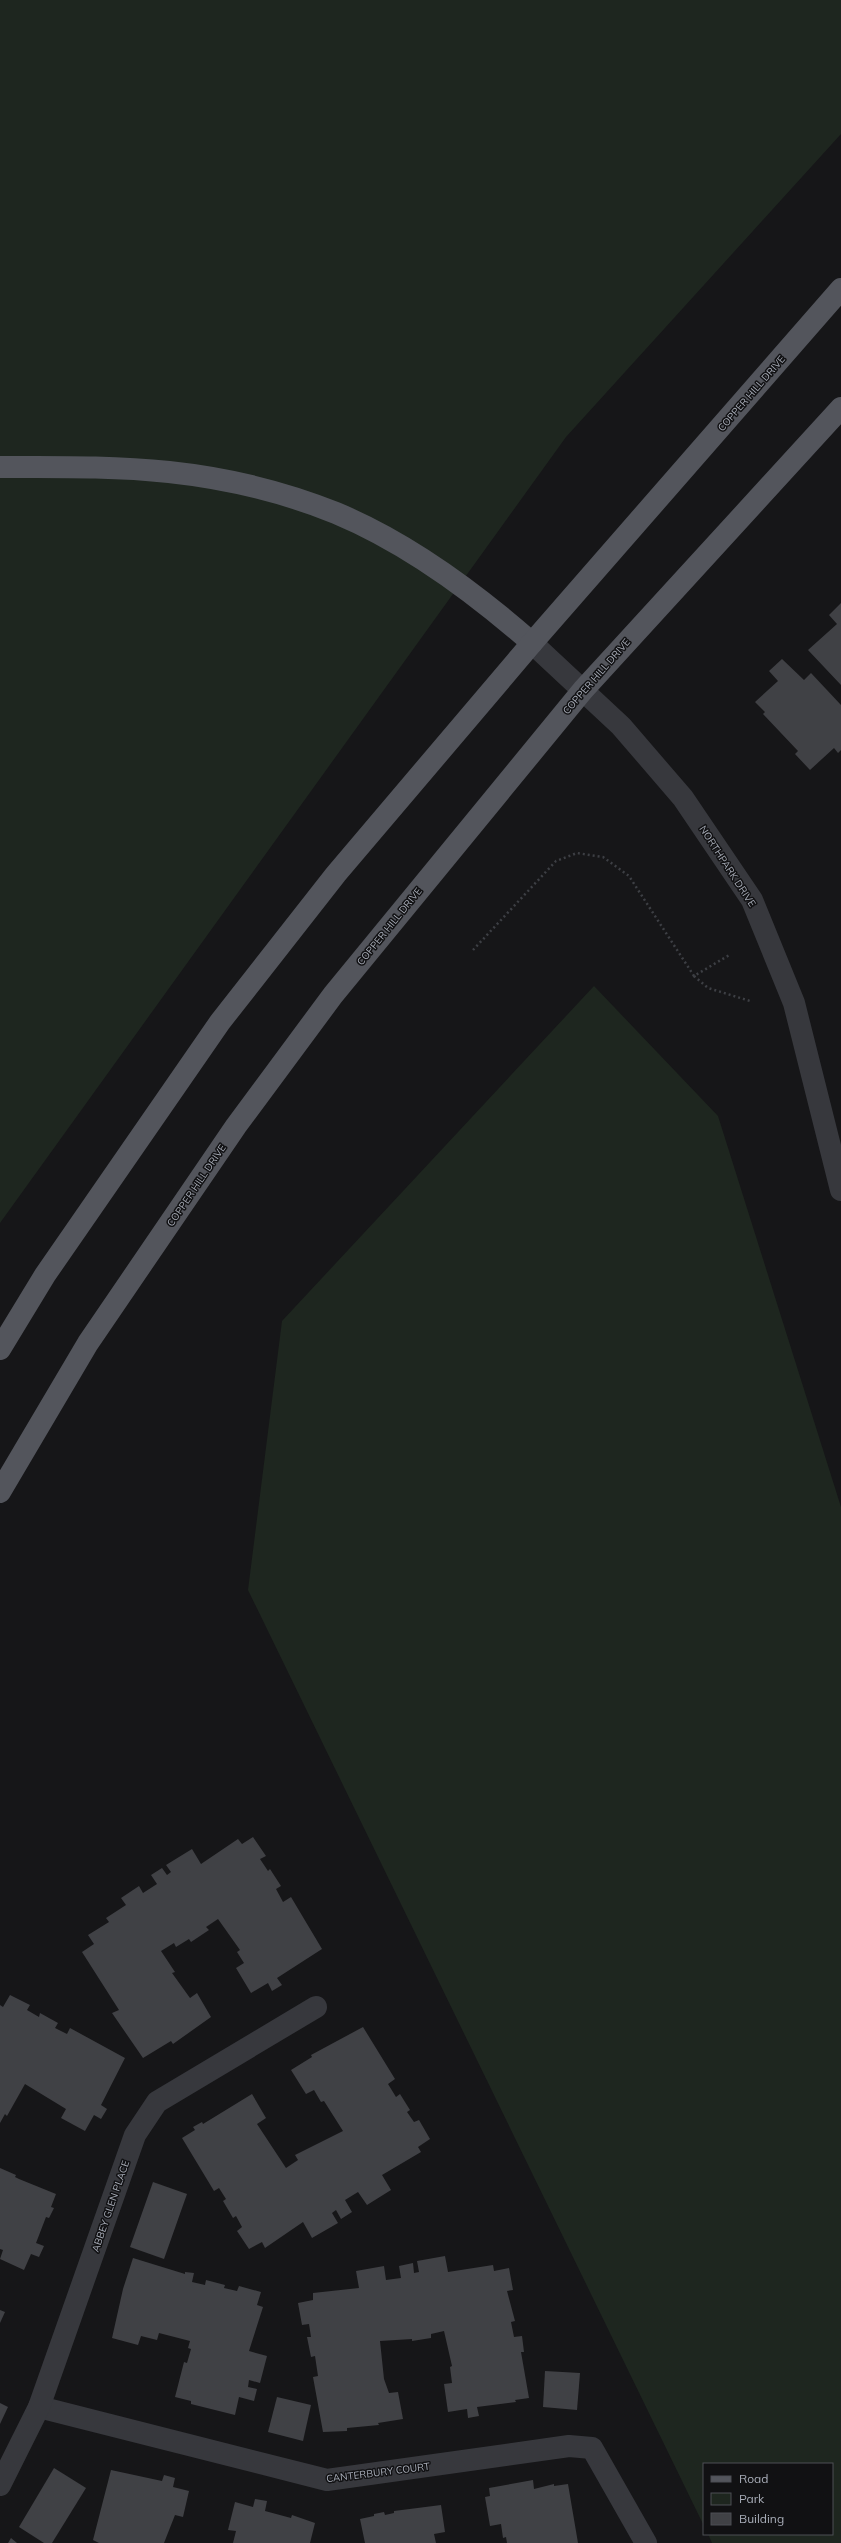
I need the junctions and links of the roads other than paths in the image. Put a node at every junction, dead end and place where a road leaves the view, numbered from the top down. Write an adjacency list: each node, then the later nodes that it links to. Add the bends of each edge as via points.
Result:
1 (841, 289): 4 (main road, COPPER HILL DRIVE)
2 (841, 408): 5 (main road, COPPER HILL DRIVE)
3 (0, 467): 4 (main road, via 108,467 171,472 254,486 336,513 405,549 491,608)
4 (532, 643): 5 (street, NORTHPARK DRIVE); 7 (main road, COPPER HILL DRIVE, via 336,874 220,1022 45,1275)
5 (583, 690): 6 (street, NORTHPARK DRIVE, via 621,726 683,798 752,900 794,1003); 8 (main road, COPPER HILL DRIVE, via 333,995 241,1120 88,1343)
6 (841, 1190)
7 (0, 1349)
8 (0, 1492)
9 (316, 2007): 10 (street, ABBEY GLEN PLACE, via 156,2102 135,2135)
10 (39, 2407): 11 (street, ABBEY GLEN PLACE); 12 (street, CANTERBURY COURT, via 327,2480 569,2446 592,2448)
11 (0, 2485)
12 (646, 2543)

